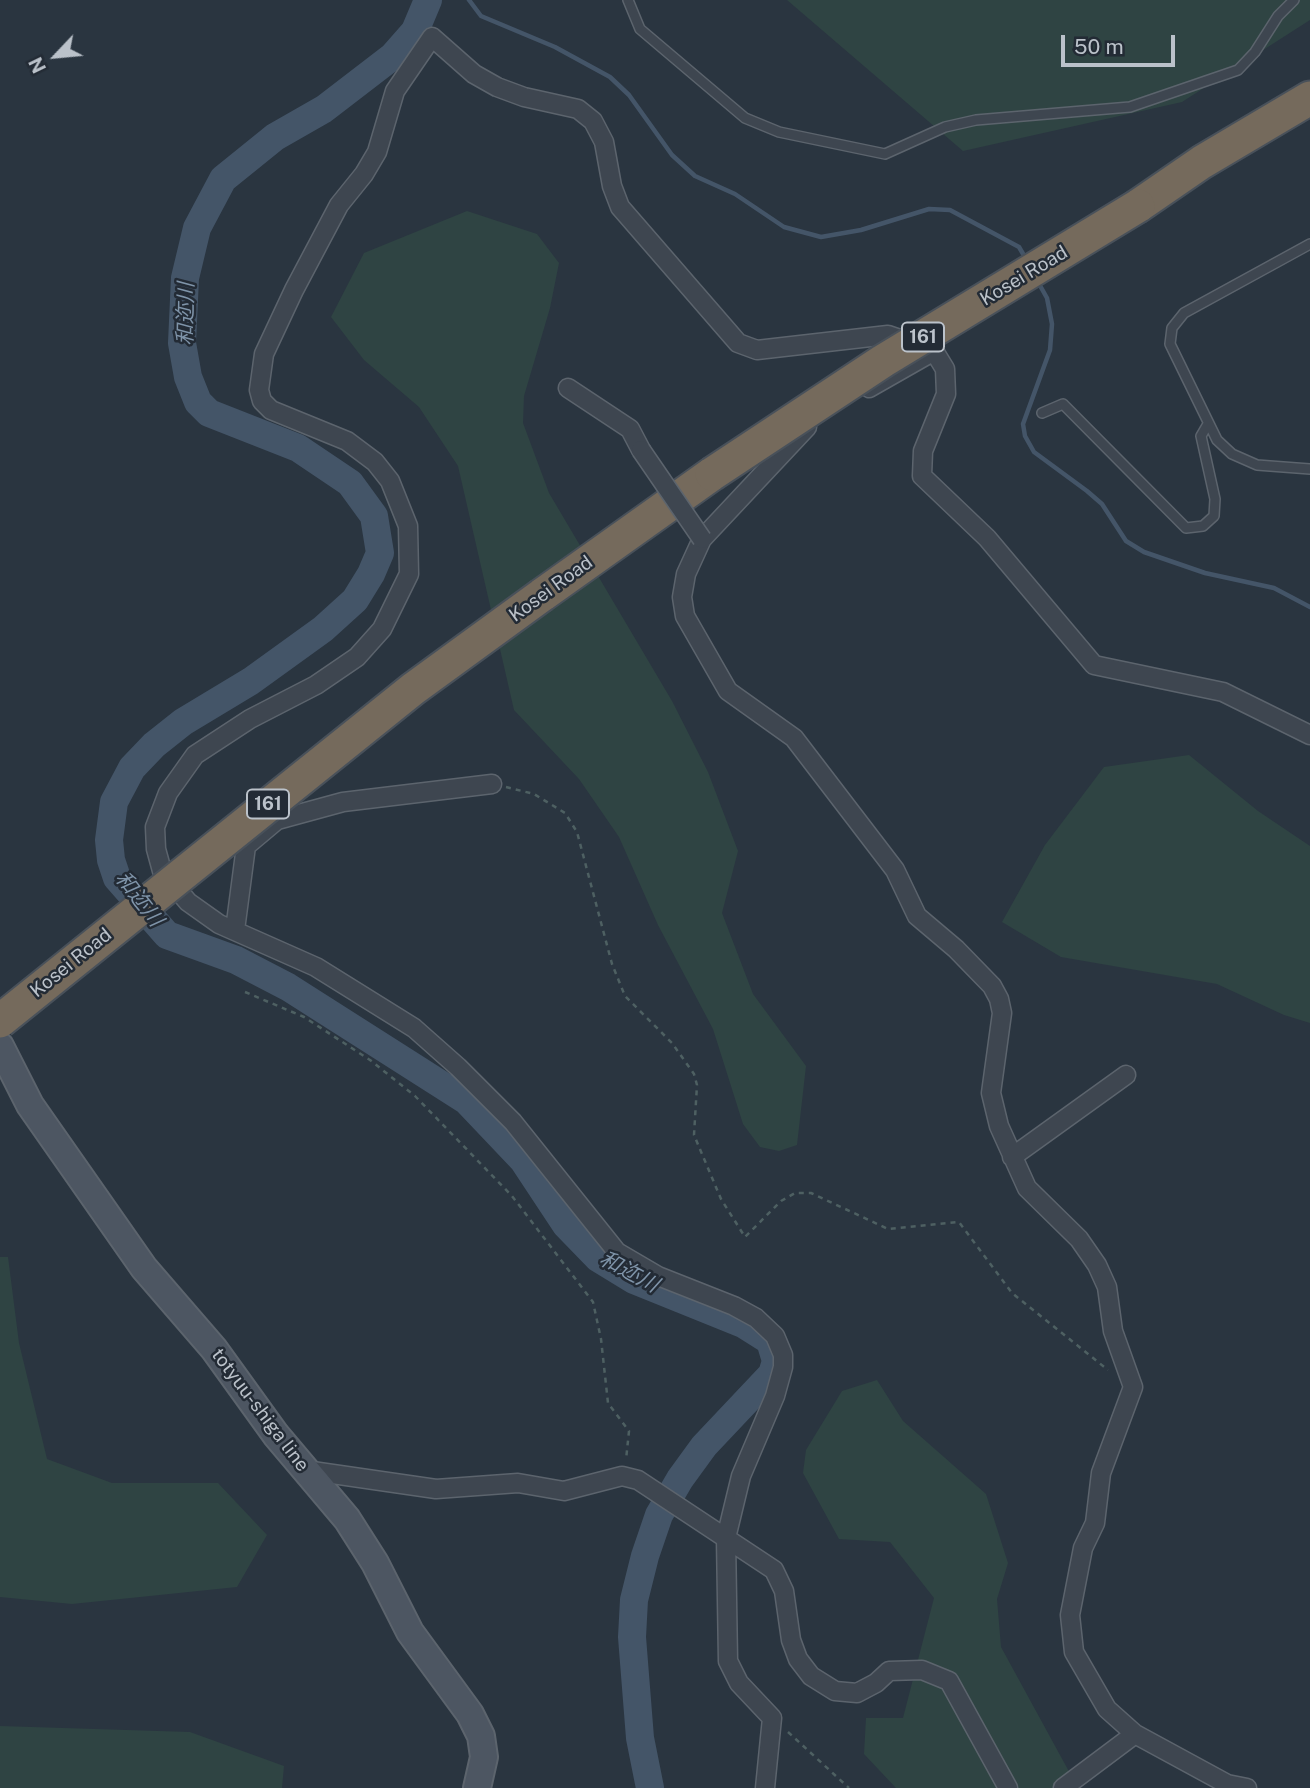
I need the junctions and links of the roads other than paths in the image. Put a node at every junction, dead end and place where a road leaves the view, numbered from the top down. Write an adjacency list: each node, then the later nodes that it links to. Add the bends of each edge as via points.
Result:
1 (628, 0): 2 (lane, via 640,29 745,118 779,132 886,154 945,127 976,120 1129,107 1238,70)
2 (1294, 0)
3 (1310, 97): 5 (highway, Kosei Road / 161)
4 (1310, 110): 5 (highway, Kosei Road / 161)
5 (1138, 206): 16 (highway, Kosei Road / 161, bridge, via 883,361 712,474 542,595 402,698)
6 (1310, 244): 10 (lane, via 1184,313 1172,328 1172,355)
7 (934, 351): 12 (street, via 799,433); 13 (street, via 946,369 946,394 923,451 922,476 987,538 1080,652 1094,665 1223,692); 15 (street, via 888,335 757,350 738,343 620,207 604,142 593,121 578,109 497,87 474,74 432,37 396,91 377,152 339,205 293,290 264,354 259,390 271,410 347,441 375,462 390,481 408,526 409,574 382,629 357,657 194,755 168,793 155,827 162,871 188,902)
8 (568, 388): 12 (street, bridge, via 631,429)
9 (1042, 413): 10 (lane, via 1063,404 1186,528 1203,526 1214,516 1216,499 1202,436)
10 (1208, 424): 11 (lane, via 1232,453 1257,465)
11 (1310, 469)
12 (702, 539): 19 (street, via 692,555 682,597 685,616 715,673 728,691 794,738 895,870 917,916 956,949 999,999 1002,1013 991,1093)
13 (1310, 735)
14 (492, 784): 15 (street, via 343,802 277,820 246,846)
15 (235, 930): 21 (street, via 317,967 414,1028 513,1122 617,1252 658,1276 756,1318 775,1336 783,1367 741,1476)
16 (0, 1021)
17 (0, 1046): 20 (main road, totyuu-shiga line, via 30,1105 144,1269 214,1349)
18 (1126, 1075): 19 (street)
19 (1012, 1157): 22 (street, via 1027,1188 1079,1239 1097,1265 1133,1387 1101,1474 1095,1523 1083,1548 1070,1615 1073,1652 1107,1709)
20 (305, 1470): 21 (street, via 436,1489 517,1483 564,1491 630,1478); 23 (main road, totyuu-shiga line, via 347,1519 410,1632 470,1714 481,1736 484,1757)
21 (726, 1538): 24 (street, via 728,1661 739,1683 772,1718); 25 (street, via 774,1570 784,1591 791,1640 811,1676 835,1691 857,1693 889,1671 922,1670 949,1681)
22 (1135, 1734): 26 (street); 27 (street, via 1227,1784)
23 (477, 1788)
24 (765, 1788)
25 (1008, 1788)
26 (1063, 1788)
27 (1247, 1788)

